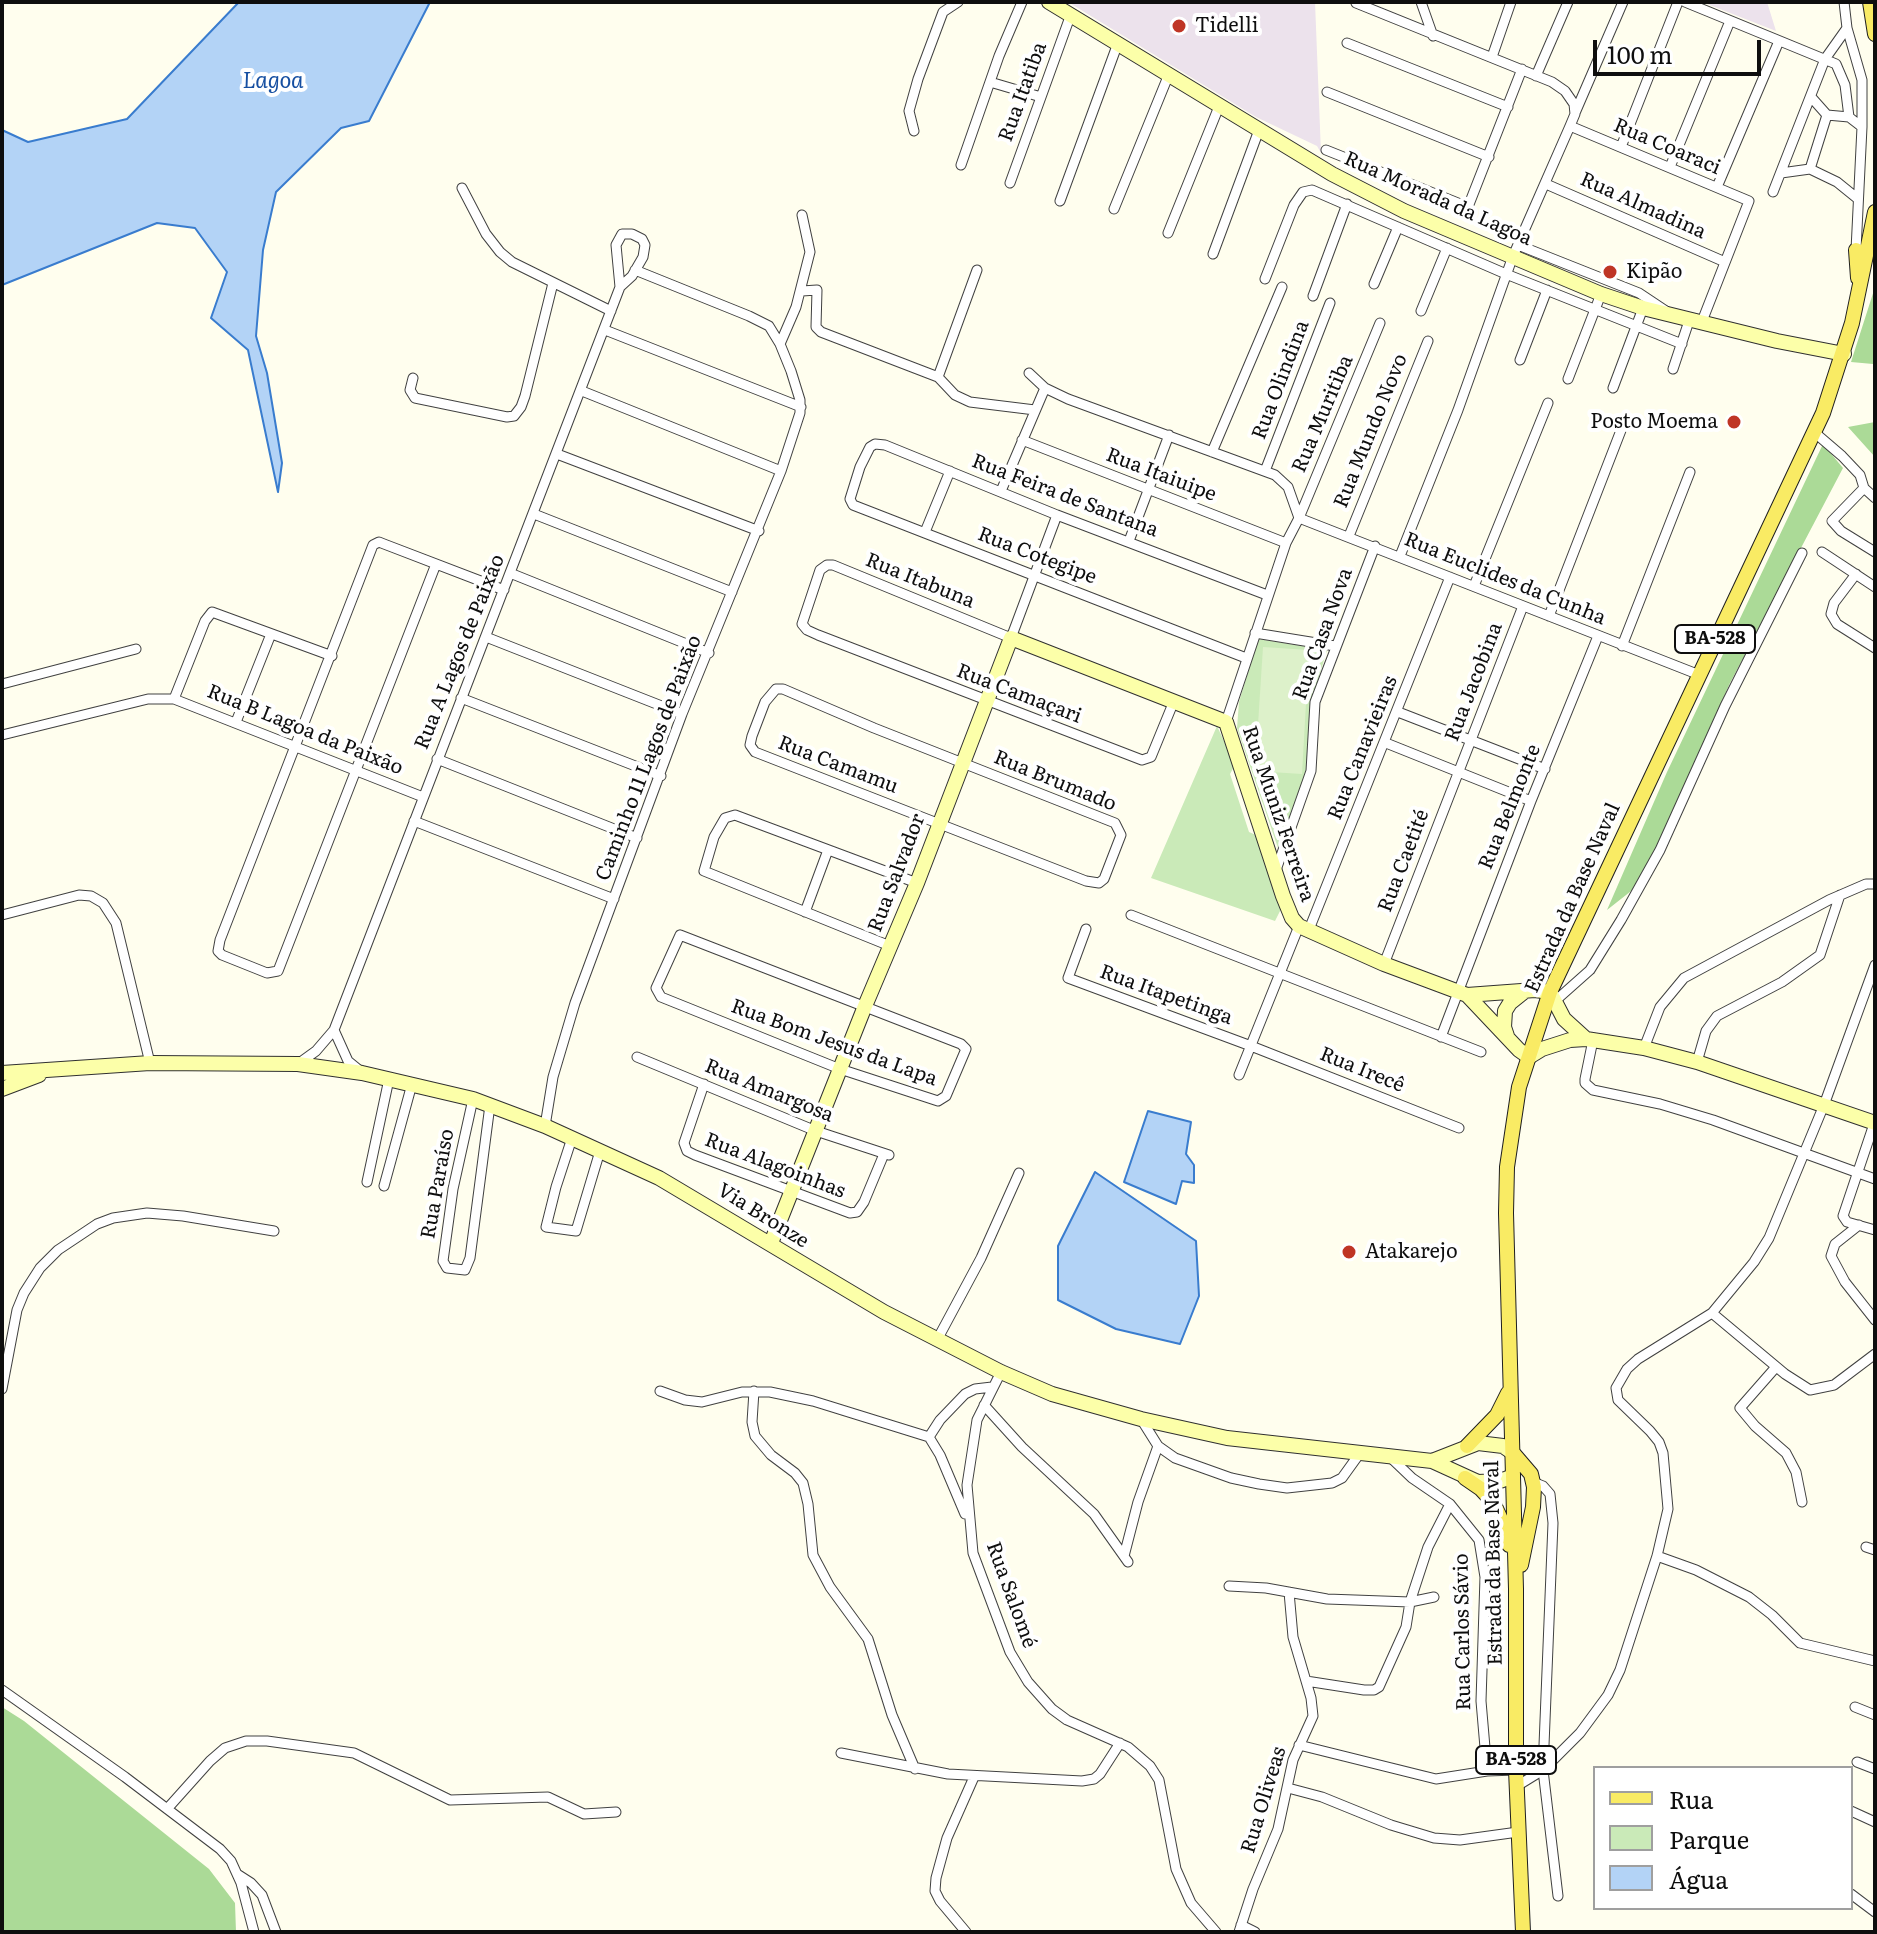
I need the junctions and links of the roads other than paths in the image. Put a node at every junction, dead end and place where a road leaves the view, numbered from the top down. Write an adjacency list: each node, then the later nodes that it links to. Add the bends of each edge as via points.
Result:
1 (958, 2): 38 (street, via 943,12 922,68 909,111)
2 (1022, 2): 26 (street)
3 (1049, 2): 13 (street, Rua Morada da Lagoa)
4 (1421, 2): 17 (street)
5 (1511, 2): 21 (street)
6 (1568, 2): 25 (street)
7 (1623, 2): 32 (street)
8 (1678, 2): 39 (street)
9 (1685, 2): 14 (street)
10 (1844, 2): 15 (street)
11 (1870, 2): 16 (main road)
12 (1356, 3): 17 (street)
13 (1071, 14): 19 (street, Rua Morada da Lagoa); 28 (street, Rua Itatiba)
14 (1730, 21): 18 (street); 43 (street)
15 (1847, 28): 22 (street); 36 (street, via 1862,80)
16 (1875, 34)
17 (1433, 36): 21 (street)
18 (1779, 41): 22 (street); 48 (street)
19 (1118, 43): 24 (street, Rua Morada da Lagoa); 52 (street)
20 (1347, 43): 31 (street)
21 (1492, 57): 23 (street)
22 (1825, 59): 29 (street); 34 (street, via 1836,64 1842,76)
23 (1522, 69): 25 (street); 31 (street)
24 (1169, 74): 30 (street, Rua Morada da Lagoa); 55 (street)
25 (1536, 76): 32 (street, via 1565,91)
26 (990, 82): 28 (street); 42 (street)
27 (1327, 92): 41 (street)
28 (1041, 97): 46 (street, Rua Itatiba)
29 (1811, 97): 33 (street); 45 (street)
30 (1220, 104): 37 (street, Rua Morada da Lagoa); 59 (street)
31 (1508, 107): 41 (street)
32 (1575, 114): 35 (street)
33 (1827, 115): 34 (street); 44 (street)
34 (1849, 117): 36 (street)
35 (1570, 126): 39 (street, Rua Coaraci); 47 (street)
36 (1862, 127): 51 (street)
37 (1259, 130): 62 (street, Rua Morada da Lagoa, via 1380,199); 63 (street)
38 (914, 131)
39 (1621, 147): 43 (street, Rua Coaraci)
40 (1326, 150): 41 (street, via 1467,210)
41 (1489, 157)
42 (961, 165)
43 (1670, 167): 48 (street, Rua Coaraci)
44 (1810, 169): 45 (street); 51 (street)
45 (1781, 173): 50 (street)
46 (1010, 183)
47 (1546, 184): 62 (street); 64 (street, Rua Almadina)
48 (1717, 187): 53 (street, Rua Coaraci)
49 (462, 188): 69 (street, via 500,252)
50 (1773, 192)
51 (1858, 199): 61 (street)
52 (1060, 201)
53 (1749, 201): 64 (street, Rua Almadina)
54 (1347, 204): 58 (street, Rua Morada da Lagoa); 68 (street, Rua Morada da Lagoa, via 1309,189 1303,192); 77 (street)
55 (1114, 209)
56 (1875, 212): 76 (main road, Estrada da Base Naval / BA-528)
57 (802, 215): 74 (street, via 811,249)
58 (1398, 227): 60 (street, Rua Morada da Lagoa); 70 (street)
59 (1168, 233)
60 (1447, 248): 67 (street, Rua Morada da Lagoa); 82 (street)
61 (1856, 250): 76 (main road)
62 (1516, 251): 67 (street); 75 (street, Rua Morada da Lagoa); 83 (street, via 1639,293)
63 (1213, 254)
64 (1725, 262): 84 (street, Rua Almadina)
65 (635, 270): 71 (street, Rua A Lagos de Paixão); 71 (street, Rua A Lagos de Paixão, via 645,245 635,235 622,234 616,245); 89 (street, via 759,320)
66 (977, 270): 95 (street)
67 (1506, 274): 73 (street, Rua Morada da Lagoa); 131 (street)
68 (1265, 279)
69 (553, 283): 81 (street); 96 (street, via 525,396 514,416 415,398 410,390)
70 (1374, 284)
71 (620, 287): 81 (street, Rua A Lagos de Paixão)
72 (1282, 287): 108 (street)
73 (1547, 290): 80 (street, Rua Morada da Lagoa); 92 (street)
74 (802, 291): 89 (street); 95 (street, via 817,290 819,331)
75 (1601, 294): 79 (street, Rua Morada da Lagoa); 80 (street)
76 (1859, 294): 91 (main road, Estrada da Base Naval / BA-528)
77 (1313, 296)
78 (1330, 303): 113 (street, Rua Olindina)
79 (1643, 308): 83 (street, Rua Morada da Lagoa); 86 (street)
80 (1595, 309): 86 (street, Rua Morada da Lagoa); 97 (street)
81 (611, 311): 87 (street, Rua A Lagos de Paixão)
82 (1421, 311)
83 (1672, 316): 84 (street, Rua Morada da Lagoa)
84 (1695, 322): 90 (street, Rua Almadina); 91 (street, Rua Morada da Lagoa)
85 (1380, 323): 121 (street, Rua Muritiba)
86 (1637, 326): 90 (street, Rua Morada da Lagoa); 99 (street)
87 (605, 330): 100 (street, Rua A Lagos de Paixão); 102 (street)
88 (1428, 341): 124 (street, Rua Mundo Novo)
89 (780, 344): 102 (street)
90 (1682, 344): 93 (street, Rua Almadina)
91 (1844, 354): 105 (main road, Estrada da Base Naval / BA-528)
92 (1520, 360)
93 (1673, 369)
94 (1029, 373): 98 (street)
95 (938, 377): 103 (street, via 970,402)
96 (413, 378)
97 (1568, 379)
98 (1045, 388): 103 (street); 106 (street)
99 (1613, 388)
100 (582, 391): 109 (street, Rua A Lagos de Paixão); 111 (street)
101 (1548, 403): 138 (street)
102 (801, 407): 111 (street, Caminho 11 Lagos de Paixão)
103 (1035, 410): 107 (street)
104 (1625, 420): 144 (street)
105 (1814, 432): 115 (street, via 1852,466); 157 (main road, Estrada da Base Naval / BA-528)
106 (1169, 435): 108 (street); 116 (street)
107 (1022, 440): 116 (street, Rua Itaiuipe); 117 (street)
108 (1212, 452): 113 (street)
109 (557, 454): 119 (street, Rua A Lagos de Paixão); 122 (street)
110 (860, 467): 112 (street, Rua Feira de Santana, via 870,447 880,444); 123 (street, Rua Cotegipe, via 851,503)
111 (781, 471): 122 (street, Caminho 11 Lagos de Paixão)
112 (950, 471): 117 (street, Rua Feira de Santana); 123 (street)
113 (1265, 471): 121 (street, via 1288,487)
114 (1690, 472): 151 (street)
115 (1864, 488): 118 (street); 129 (street, via 1832,521)
116 (1148, 490): 125 (street); 126 (street, Rua Itaiuipe)
117 (1001, 491): 120 (street, Rua Feira de Santana)
118 (1875, 498)
119 (534, 514): 133 (street, Rua A Lagos de Paixão); 141 (street)
120 (1057, 515): 125 (street, Rua Feira de Santana); 135 (street, Rua Salvador)
121 (1299, 518): 124 (street, Rua Euclides da Cunha); 126 (street, Rua Muniz Ferreira)
122 (759, 531): 141 (street, Caminho 11 Lagos de Paixão)
123 (925, 532): 135 (street, Rua Cotegipe)
124 (1349, 536): 127 (street, Rua Euclides da Cunha)
125 (1129, 541): 142 (street, Rua Feira de Santana)
126 (1286, 543): 142 (street, Rua Muniz Ferreira)
127 (1375, 546): 131 (street, Rua Euclides da Cunha); 150 (street, Rua Casa Nova)
128 (1822, 552): 136 (street)
129 (1875, 552)
130 (1802, 553): 200 (street, via 1660,850 1621,920 1590,970)
131 (1400, 556): 137 (street, Rua Euclides da Cunha)
132 (436, 564): 140 (street); 155 (street, via 379,542 373,545); 174 (street)
133 (510, 573): 140 (street, Rua A Lagos de Paixão); 154 (street)
134 (818, 574): 149 (street, Rua Itabuna, via 827,565 838,567); 161 (street, Rua Camaçari, via 802,624 807,630)
135 (1034, 574): 149 (street, Rua Salvador); 156 (street, Rua Cotegipe)
136 (1856, 574): 139 (street); 152 (street, via 1831,614 1837,624)
137 (1450, 577): 138 (street, Rua Euclides da Cunha); 163 (street, Rua Canavieiras)
138 (1474, 586): 143 (street, Rua Euclides da Cunha)
139 (1875, 587)
140 (504, 590): 148 (street, Rua A Lagos de Paixão)
141 (732, 592): 154 (street, Caminho 11 Lagos de Paixão)
142 (1267, 595): 145 (street, Rua Muniz Ferreira)
143 (1523, 606): 144 (street, Rua Euclides da Cunha); 168 (street, Rua Jacobina)
144 (1549, 616): 147 (street, Rua Euclides da Cunha)
145 (1255, 633): 150 (street); 156 (street, Rua Muniz Ferreira)
146 (271, 634): 155 (street); 160 (street, via 216,611 209,613); 165 (street)
147 (1598, 636): 151 (street, Rua Euclides da Cunha); 173 (street, Rua Belmonte)
148 (486, 637): 159 (street, Rua A Lagos de Paixão); 164 (street)
149 (1011, 638): 161 (street, Rua Salvador); 162 (street, Rua Muniz Ferreira)
150 (1335, 646): 183 (street, Rua Casa Nova, via 1315,702 1310,778)
151 (1622, 646): 157 (street, Rua Euclides da Cunha)
152 (1875, 648)
153 (136, 649): 158 (street)
154 (709, 653): 164 (street, Caminho 11 Lagos de Paixão)
155 (332, 656): 170 (street)
156 (1246, 658): 166 (street, Rua Muniz Ferreira)
157 (1697, 674): 200 (main road, Estrada da Base Naval / BA-528)
158 (2, 684)
159 (461, 698): 171 (street, Rua A Lagos de Paixão); 176 (street)
160 (174, 699): 165 (street, Rua B Lagoa da Paixão); 167 (street, via 148,699)
161 (986, 700): 162 (street, Rua Camaçari, via 1142,760 1151,757); 172 (street, Rua Salvador)
162 (1174, 701): 166 (street, Rua Muniz Ferreira)
163 (1398, 712): 168 (street); 169 (street, Rua Canavieiras)
164 (682, 714): 176 (street, Caminho 11 Lagos de Paixão)
165 (236, 722): 170 (street, Rua B Lagoa da Paixão)
166 (1226, 722): 183 (street, Rua Muniz Ferreira)
167 (2, 735)
168 (1472, 739): 173 (street); 175 (street, Rua Jacobina)
169 (1386, 743): 175 (street); 193 (street, Rua Canavieiras)
170 (297, 746): 174 (street, Rua B Lagoa da Paixão); 174 (street, via 220,940 218,951 241,963 274,973 281,965)
171 (437, 759): 177 (street, Rua A Lagos de Paixão); 181 (street)
172 (961, 762): 180 (street, Rua Salvador); 180 (street, Rua Brumado, via 1115,823 1121,831 1107,874 1099,883 1086,881); 180 (street, Rua Camamu, via 779,688 771,692 756,724 750,742 755,752)
173 (1545, 769): 178 (street, Rua Belmonte)
174 (357, 770): 177 (street, Rua B Lagoa da Paixão)
175 (1458, 772): 178 (street); 195 (street, Rua Caetité)
176 (661, 776): 181 (street, Caminho 11 Lagos de Paixão)
177 (423, 797): 179 (street, Rua A Lagos de Paixão)
178 (1531, 801): 199 (street, Rua Belmonte)
179 (414, 821): 187 (street); 202 (street, Rua A Lagos de Paixão)
180 (938, 823): 184 (street, Rua Salvador)
181 (637, 838): 187 (street, Caminho 11 Lagos de Paixão)
182 (828, 850): 184 (street); 189 (street); 189 (street, via 735,815 721,823 704,871)
183 (1275, 873): 193 (street, Rua Muniz Ferreira, via 1287,908)
184 (917, 883): 194 (street, Rua Salvador)
185 (1875, 884): 186 (street)
186 (1840, 895): 207 (street, via 1684,978 1660,1007); 211 (street, via 1820,955 1717,1016 1706,1031)
187 (614, 899): 227 (street, Caminho 11 Lagos de Paixão, via 575,1003)
188 (2, 903): 190 (street)
189 (805, 912): 194 (street)
190 (3, 914): 212 (street, via 79,895 103,903 116,923)
191 (1131, 915): 197 (street)
192 (1086, 929): 206 (street, Rua Itapetinga, via 1068,978)
193 (1304, 929): 195 (street, Rua Muniz Ferreira); 197 (street, Rua Canavieiras)
194 (890, 946): 201 (street, Rua Salvador)
195 (1384, 964): 199 (street, Rua Muniz Ferreira)
196 (1875, 965): 225 (street)
197 (1281, 974): 203 (street); 206 (street, Rua Canavieiras)
198 (1525, 991): 199 (street, Rua Muniz Ferreira); 200 (street, Rua Muniz Ferreira); 205 (street, via 1505,1011 1504,1027)
199 (1462, 993): 203 (street, Rua Belmonte); 205 (street, Rua Muniz Ferreira)
200 (1552, 997): 204 (street, via 1564,1019); 210 (main road, Estrada da Base Naval / BA-528)
201 (865, 1006): 215 (street, Rua Salvador); 215 (street, Rua Bom Jesus da Lapa, via 966,1049 941,1101); 215 (street, Rua Bom Jesus da Lapa, via 680,935 656,988 661,997)
202 (334, 1030): 213 (street, Rua A Lagos de Paixão); 217 (street, via 348,1061)
203 (1441, 1037): 208 (street)
204 (1589, 1040): 207 (street); 210 (street, via 1555,1043); 232 (street, via 1589,1088 1670,1107)
205 (1512, 1043): 210 (street, Rua Muniz Ferreira)
206 (1251, 1046): 218 (street, Rua Canavieiras); 228 (street, Rua Irecê)
207 (1644, 1048): 211 (street)
208 (1481, 1052)
209 (637, 1057): 221 (street, Rua Amargosa)
210 (1529, 1057): 251 (main road, Estrada da Base Naval / BA-528, via 1507,1167)
211 (1697, 1062): 225 (street)
212 (150, 1063): 213 (street, Via Bronze); 214 (street, Via Bronze)
213 (298, 1064): 217 (street, Via Bronze)
214 (59, 1069): 216 (street, Via Bronze); 222 (street)
215 (840, 1069): 229 (street, Rua Salvador)
216 (2, 1073)
217 (362, 1073): 219 (street, Via Bronze)
218 (1239, 1075)
219 (389, 1079): 220 (street, Via Bronze); 237 (street)
220 (412, 1084): 223 (street, Via Bronze); 238 (street)
221 (704, 1084): 229 (street, Rua Amargosa); 239 (street, Rua Alagoinhas, via 685,1137 687,1151)
222 (2, 1089)
223 (473, 1099): 224 (street, Via Bronze); 224 (street, Rua Paraíso, via 443,1261 454,1269 466,1270 472,1248)
224 (490, 1105): 227 (street, Via Bronze)
225 (1824, 1105): 226 (street); 232 (street)
226 (1875, 1122): 234 (street)
227 (545, 1126): 230 (street, Via Bronze)
228 (1459, 1128)
229 (816, 1131): 233 (street, Rua Amargosa); 239 (street, Rua Salvador)
230 (572, 1138): 231 (street, Via Bronze); 231 (street, via 548,1228 571,1233 577,1229)
231 (600, 1151): 243 (street, Via Bronze, via 659,1178)
232 (1804, 1151): 234 (street); 244 (street, via 1769,1238)
233 (886, 1154): 239 (street, Rua Alagoinhas, via 857,1212 838,1210)
234 (1856, 1172): 236 (street); 240 (street, via 1843,1216)
235 (1019, 1173): 246 (street)
236 (1875, 1179)
237 (367, 1182)
238 (384, 1186)
239 (793, 1191): 243 (street, Rua Salvador)
240 (1859, 1225): 241 (street); 245 (street, via 1835,1244 1831,1256)
241 (1875, 1230)
242 (274, 1231): 252 (street, via 147,1213 113,1218 78,1234 40,1268 24,1293)
243 (771, 1243): 246 (street, Via Bronze)
244 (1712, 1313): 248 (street); 270 (street, via 1638,1359 1616,1388 1618,1400 1650,1431 1663,1453 1668,1509)
245 (1875, 1320)
246 (937, 1340): 249 (street, Via Bronze)
247 (1875, 1354): 248 (street, via 1819,1390 1804,1388)
248 (1776, 1367): 267 (street, via 1741,1412 1786,1453)
249 (1001, 1372): 250 (street, Rua Salomé); 256 (street, Via Bronze, via 1052,1394)
250 (992, 1387): 255 (street, Rua Salomé); 257 (street, via 965,1394)
251 (1510, 1388): 259 (main road, via 1497,1415); 261 (main road, Estrada da Base Naval / BA-528)
252 (2, 1389)
253 (660, 1391): 254 (street, via 702,1402)
254 (754, 1391): 257 (street, via 813,1401); 285 (street, via 755,1436 803,1483 813,1555 868,1639)
255 (984, 1405): 258 (street, via 1094,1514 1126,1559); 269 (street, Rua Salomé, via 968,1468)
256 (1141, 1419): 258 (street); 260 (street, Via Bronze, via 1227,1438)
257 (929, 1437): 269 (street, Rua Salomé)
258 (1158, 1446): 260 (street, via 1175,1458 1231,1478 1287,1488 1338,1481)
259 (1467, 1446): 261 (street, Via Bronze, via 1491,1443); 263 (street, Via Bronze)
260 (1360, 1453): 262 (street, Via Bronze)
261 (1513, 1453): 264 (main road, Estrada da Base Naval / BA-528); 266 (main road)
262 (1389, 1456): 263 (street, Via Bronze); 268 (street, Rua Carlos Sávio)
263 (1432, 1461): 265 (street, Via Bronze)
264 (1513, 1476): 265 (street, Via Bronze, via 1485,1483); 272 (main road, Estrada da Base Naval / BA-528)
265 (1465, 1478): 272 (main road, via 1487,1494 1500,1514)
266 (1533, 1482): 272 (main road); 288 (street, via 1550,1494 1553,1523)
267 (1802, 1502)
268 (1450, 1504): 275 (street); 289 (street, Rua Carlos Sávio, via 1475,1532 1484,1562 1481,1701)
269 (968, 1521): 281 (street, Rua Salomé, via 973,1553 1010,1652 1028,1682 1067,1720)
270 (1657, 1556): 276 (street, via 1749,1597 1800,1643); 288 (street, via 1608,1695)
271 (1229, 1586): 273 (street)
272 (1516, 1589): 287 (main road, Estrada da Base Naval / BA-528)
273 (1289, 1592): 275 (street); 277 (street, Rua Oliveas, via 1293,1637)
274 (1434, 1597): 275 (street)
275 (1410, 1602): 277 (street, via 1404,1634 1376,1689)
276 (1875, 1661)
277 (1306, 1681): 282 (street, Rua Oliveas, via 1313,1716)
278 (2, 1690): 293 (street)
279 (1855, 1707): 280 (street)
280 (1875, 1715)
281 (1120, 1743): 290 (street, via 1100,1774 1089,1780); 306 (street, Rua Salomé, via 1141,1756 1159,1780 1176,1869 1191,1903)
282 (1299, 1745): 289 (street, via 1427,1778); 292 (street, Rua Oliveas)
283 (841, 1753): 285 (street)
284 (1857, 1762): 286 (street)
285 (915, 1769): 290 (street)
286 (1875, 1769)
287 (1516, 1770): 289 (street); 291 (main road, Estrada da Base Naval / BA-528)
288 (1543, 1770): 291 (street); 299 (street)
289 (1487, 1771)
290 (974, 1777): 305 (street, via 947,1838 935,1891)
291 (1517, 1786): 297 (main road, Estrada da Base Naval / BA-528)
292 (1288, 1788): 297 (street, via 1434,1838); 302 (street, Rua Oliveas)
293 (167, 1809): 294 (street, via 225,1748 256,1741 354,1753 450,1800 541,1796 584,1814); 298 (street, via 220,1849)
294 (616, 1812)
295 (1853, 1812): 296 (street)
296 (1875, 1822)
297 (1518, 1832): 308 (main road, Estrada da Base Naval / BA-528)
298 (237, 1874): 303 (street); 304 (street, via 262,1895)
299 (1558, 1896)
300 (1853, 1896): 301 (street)
301 (1875, 1912)
302 (1240, 1928): 307 (street)
303 (254, 1932)
304 (276, 1932)
305 (966, 1932)
306 (1216, 1932)
307 (1255, 1932)
308 (1523, 1932)

